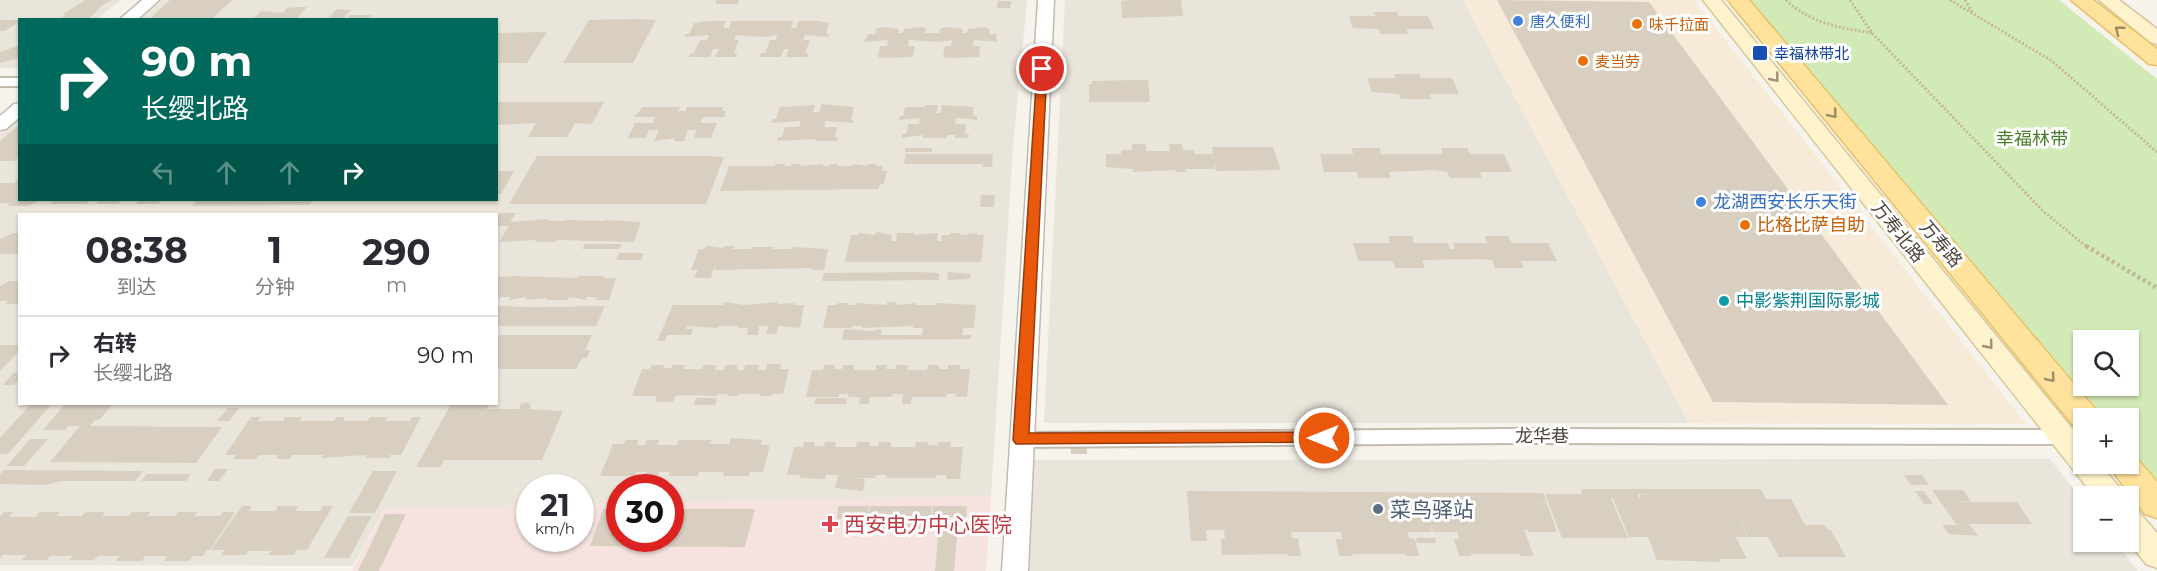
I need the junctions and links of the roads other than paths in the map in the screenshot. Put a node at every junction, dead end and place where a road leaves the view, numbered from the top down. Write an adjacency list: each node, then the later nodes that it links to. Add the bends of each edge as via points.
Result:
1 (135, 0): 8 (street)
2 (152, 0): 9 (street)
3 (1046, 0): 22 (street)
4 (1712, 0): 18 (main road, 万寿北路, one-way to 18)
5 (1738, 0): 19 (main road, 万寿路, one-way to 19)
6 (2081, 0): 11 (main road, one-way to 6)
7 (2108, 0): 10 (main road)
8 (113, 18)
9 (130, 18)
10 (2157, 38)
11 (2157, 59)
12 (0, 82): 13 (street)
13 (18, 82)
14 (18, 97): 16 (street)
15 (18, 110): 17 (street)
16 (0, 111)
17 (0, 125)
18 (1929, 271): 19 (main road); 21 (main road, 万寿北路, one-way to 21)
19 (2025, 346): 20 (main road, 万寿路, one-way to 20)
20 (2077, 408)
21 (2062, 437): 22 (street, 龙华巷); 23 (main road, 万寿北路)
22 (1021, 440): 30 (street)
23 (2073, 450)
24 (2093, 474): 26 (main road, 万寿北路)
25 (2131, 474): 27 (main road)
26 (2102, 486)
27 (2157, 505)
28 (2139, 533): 29 (main road)
29 (2157, 555)
30 (1015, 571)

